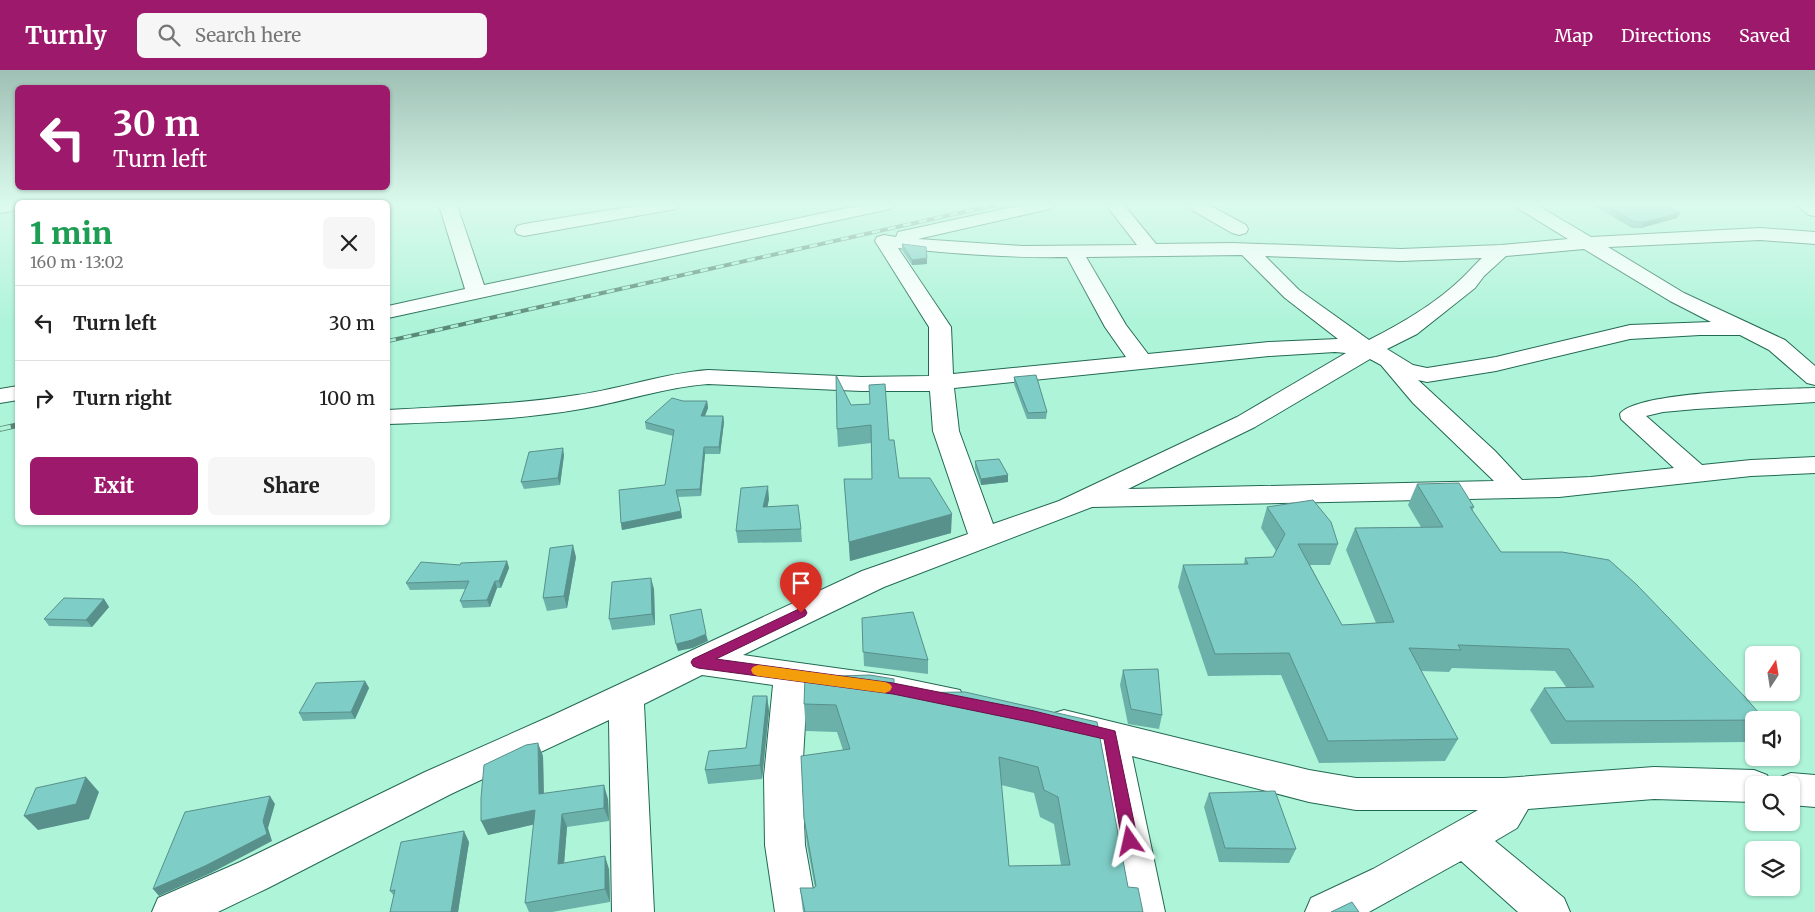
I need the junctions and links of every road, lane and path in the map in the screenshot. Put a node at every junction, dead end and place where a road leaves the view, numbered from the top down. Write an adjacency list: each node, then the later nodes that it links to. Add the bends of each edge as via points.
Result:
1 (462, 244): 12 (street)
2 (704, 244): 12 (street)
3 (886, 244): 18 (street, via 940,328)
4 (916, 244): 11 (street)
5 (1146, 244): 8 (street)
6 (1575, 244): 10 (street)
7 (1592, 244): 14 (street, via 1677,297)
8 (1150, 249): 9 (street); 11 (street)
9 (1248, 250): 10 (street, via 1382,256); 15 (street, via 1292,294)
10 (1500, 251): 15 (street, via 1468,284)
11 (1074, 252): 16 (street, via 1116,327)
12 (477, 294): 13 (street)
13 (390, 312)
14 (1746, 329): 15 (street, via 1630,332 1496,364 1427,374 1406,371); 17 (street, via 1777,345)
15 (1374, 352): 16 (street, via 1336,345); 25 (street, via 1427,405 1481,450); 26 (street, via 1246,422)
16 (1143, 363): 18 (street)
17 (1815, 378)
18 (941, 382): 22 (street, via 870,384 708,377 560,405 459,415); 27 (street, via 946,431)
19 (15, 394): 21 (street)
20 (1815, 395): 24 (street, via 1669,405 1637,410 1632,414)
21 (0, 396)
22 (390, 417)
23 (1815, 465): 24 (street)
24 (1696, 473): 25 (street, via 1596,486)
25 (1515, 489): 26 (street)
26 (1086, 499): 27 (street)
27 (984, 538): 28 (street, via 873,579)
28 (698, 662): 29 (street); 30 (street)
29 (791, 675): 31 (street); 42 (street, via 783,776 784,835)
30 (626, 697): 40 (street, via 438,783); 41 (street)
31 (983, 706)
32 (1034, 717): 33 (street)
33 (1110, 735): 37 (street, via 1308,786 1356,794); 43 (street)
34 (1745, 786): 37 (street, via 1654,783)
35 (1800, 790): 36 (street)
36 (1815, 791)
37 (1513, 793): 38 (street, via 1503,816)
38 (1463, 838): 39 (street); 44 (street)
39 (1342, 908)
40 (173, 912)
41 (633, 912)
42 (796, 912)
43 (1144, 912)
44 (1549, 912)

